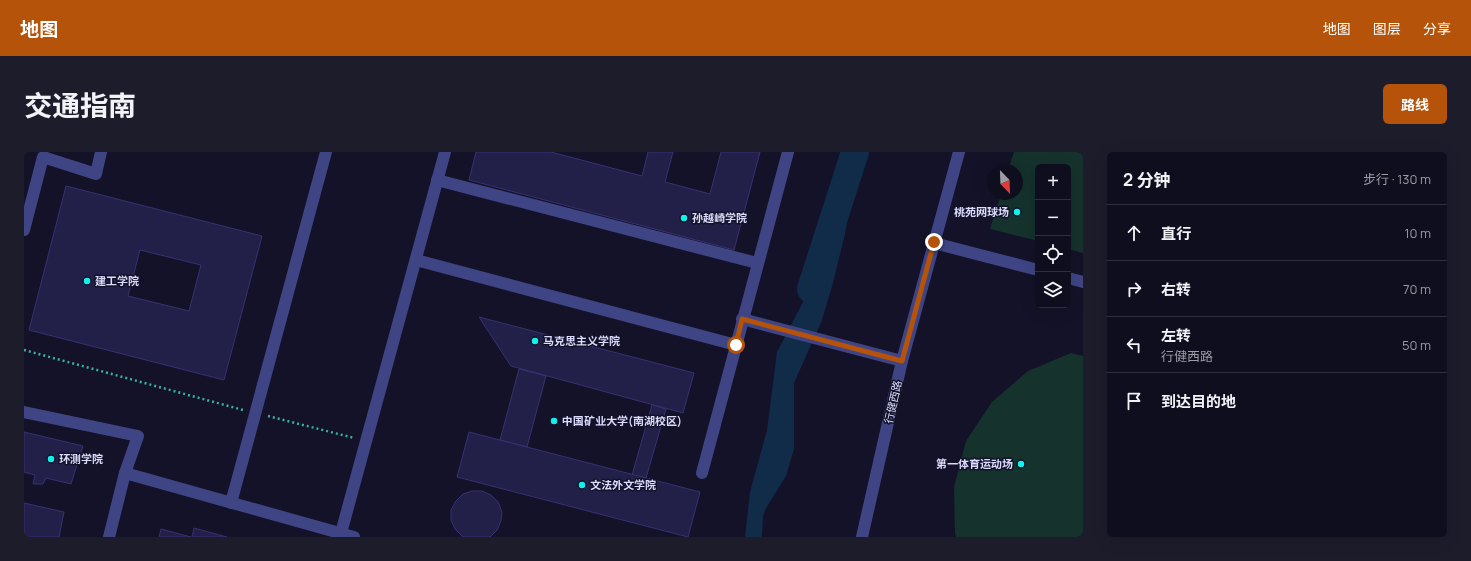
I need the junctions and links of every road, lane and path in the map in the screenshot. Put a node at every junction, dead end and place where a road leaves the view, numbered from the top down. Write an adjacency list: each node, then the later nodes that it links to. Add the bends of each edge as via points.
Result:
1 (101, 152): 7 (street, via 96,174 43,157)
2 (326, 152): 19 (street)
3 (445, 152): 6 (street)
4 (788, 152): 10 (street)
5 (959, 152): 8 (street, 行健西路)
6 (437, 180): 9 (street); 10 (street)
7 (24, 230)
8 (934, 242): 11 (street); 17 (street, 行健西路)
9 (416, 260): 15 (street); 20 (street)
10 (758, 263): 14 (street)
11 (1035, 269)
12 (1071, 279): 13 (street)
13 (1083, 282)
14 (742, 319): 15 (street); 17 (street)
15 (736, 345): 22 (street)
16 (24, 350): 19 (path)
17 (902, 361): 27 (street, 行健西路)
18 (24, 412): 21 (street, via 138,436)
19 (256, 413): 20 (path); 23 (street)
20 (366, 442): 24 (street)
21 (125, 473): 23 (street); 25 (street)
22 (702, 473)
23 (232, 503): 24 (street)
24 (341, 534): 26 (street)
25 (109, 537)
26 (354, 537)
27 (862, 537)

